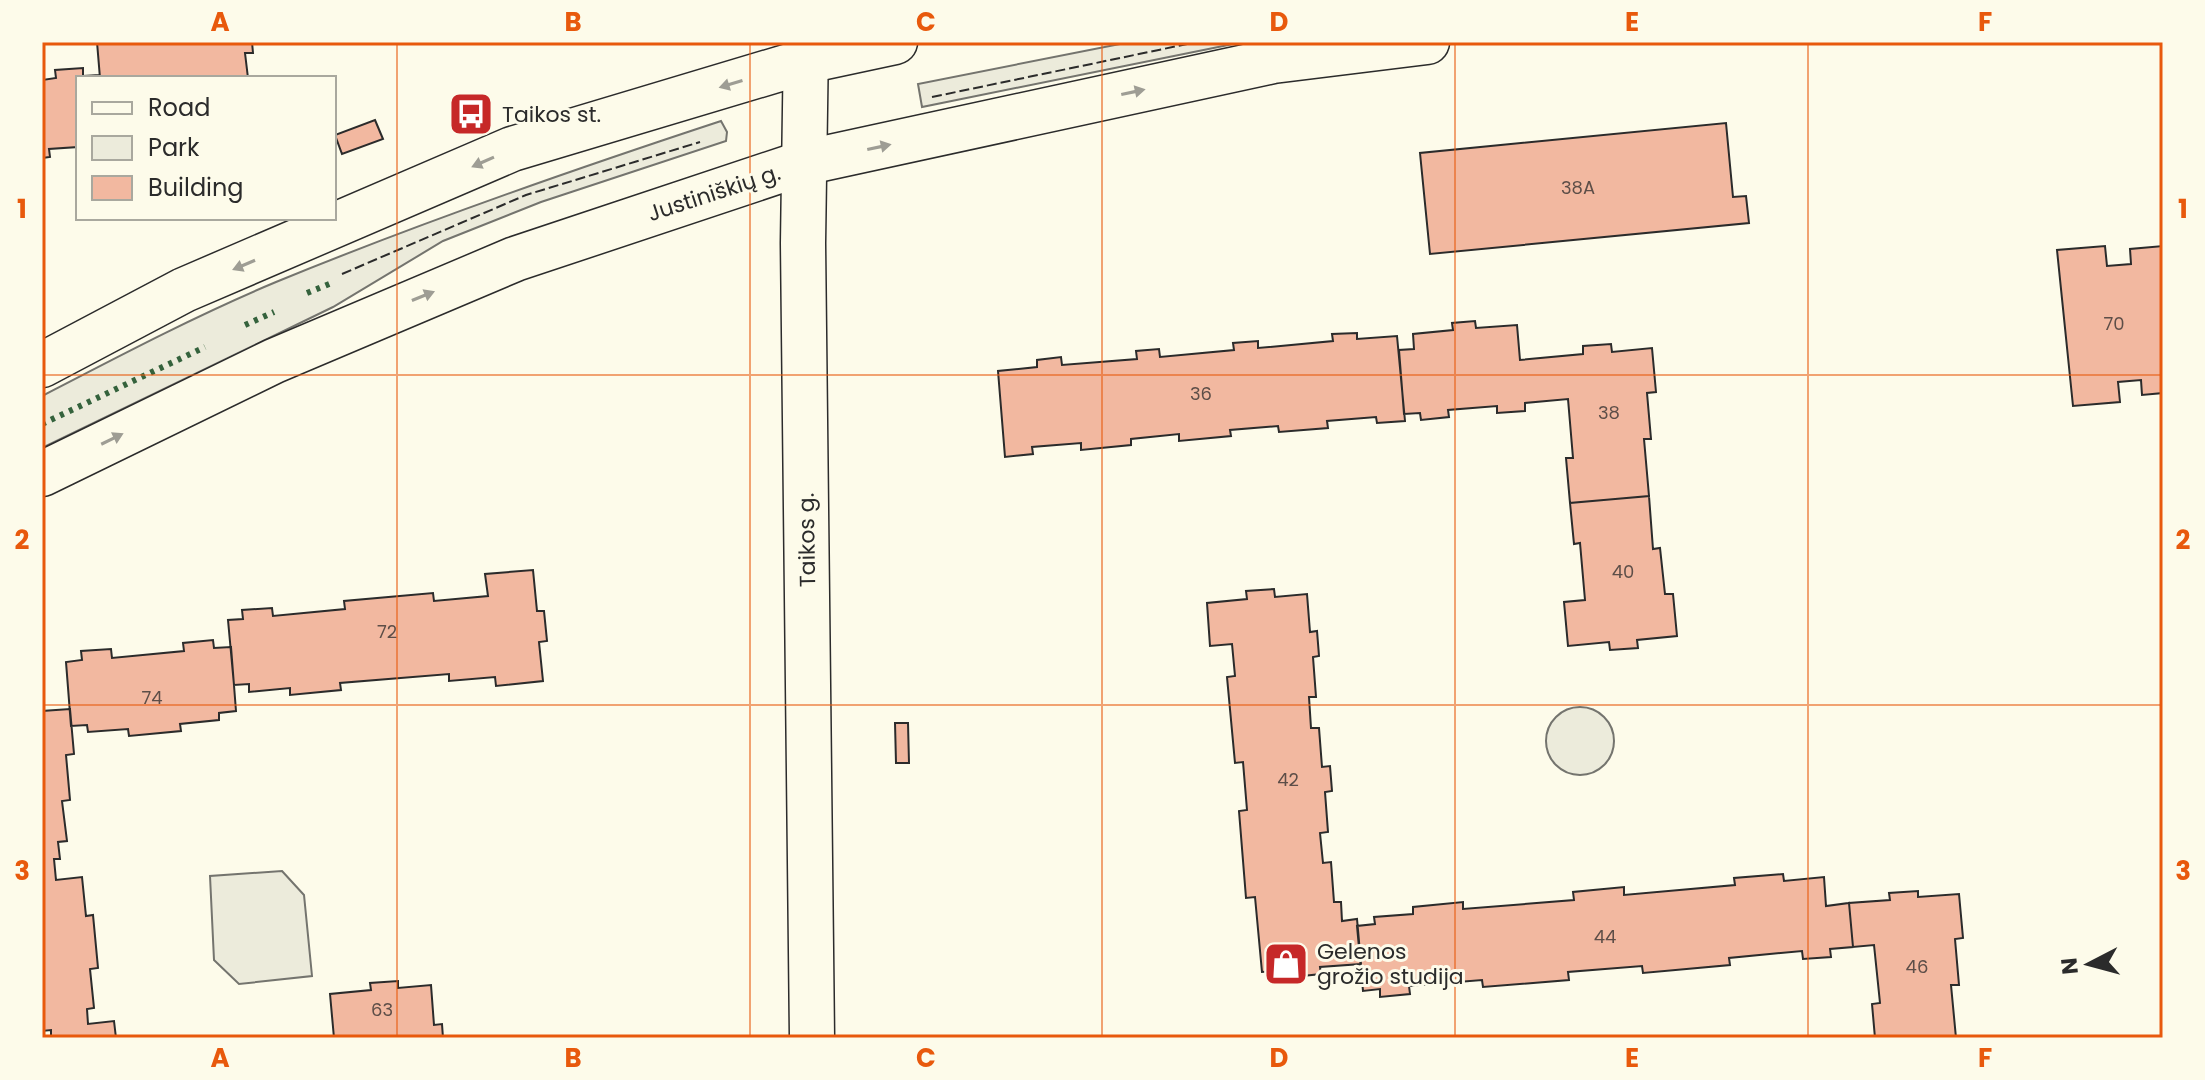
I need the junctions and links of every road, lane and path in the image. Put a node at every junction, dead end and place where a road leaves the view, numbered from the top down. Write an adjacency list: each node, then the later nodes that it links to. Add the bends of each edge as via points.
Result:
1 (895, 42): 3 (main road)
2 (1427, 42): 4 (main road, Justiniškių g., one-way to 2, via 1273,61)
3 (806, 52): 4 (main road, Taikos g.); 5 (main road, one-way to 5, via 512,149 184,290)
4 (803, 163): 6 (main road, Justiniškių g., one-way to 4, via 299,349 515,259); 7 (main road, Taikos g.)
5 (42, 365)
6 (42, 474)
7 (812, 1038)

